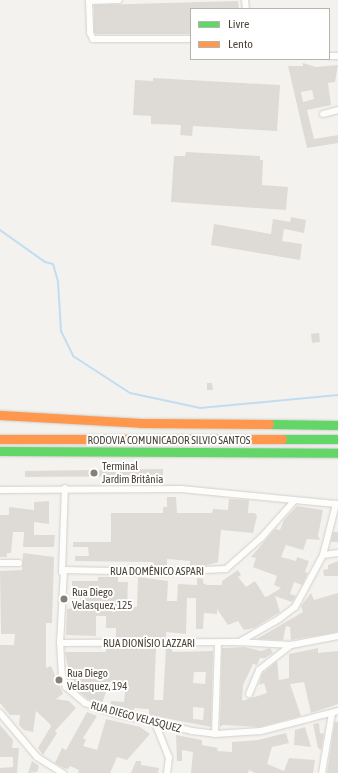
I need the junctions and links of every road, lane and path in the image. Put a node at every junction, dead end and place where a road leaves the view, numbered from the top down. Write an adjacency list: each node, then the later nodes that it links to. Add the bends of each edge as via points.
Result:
1 (89, 0): 2 (street); 3 (street, via 90,33 96,40)
2 (119, 0)
3 (190, 39)
4 (338, 110): 5 (street)
5 (323, 114)
6 (0, 415): 7 (main road, via 142,424)
7 (338, 425)
8 (0, 439): 9 (main road, RODOVIA COMUNICADOR SILVIO SANTOS)
9 (338, 439)
10 (0, 451): 11 (main road, RODOVIA COMUNICADOR SILVIO SANTOS)
11 (338, 452)
12 (66, 488): 13 (street); 14 (street, via 181,489); 22 (street, RUA DIEGO VELASQUEZ)
13 (0, 490)
14 (295, 500): 15 (street); 22 (street, RUA DOMÊNICO ASPARI, via 247,552 226,570 64,570)
15 (337, 504): 17 (street)
16 (338, 553): 17 (street)
17 (323, 555): 21 (street, via 295,607)
18 (0, 563): 19 (street)
19 (19, 563)
20 (338, 636): 24 (street)
21 (238, 642): 23 (street, RUA DIONÍSIO LAZZARI); 24 (street, RUA DIONÍSIO LAZZARI)
22 (60, 643): 23 (street, RUA DIONÍSIO LAZZARI); 28 (street, RUA DIEGO VELASQUEZ, via 62,675 66,687 74,697 98,709)
23 (218, 643): 29 (street)
24 (292, 645): 25 (street, via 259,670)
25 (249, 694)
26 (335, 712): 29 (street, RUA DIEGO VELASQUEZ, via 261,731); 32 (street)
27 (0, 713): 30 (street, via 37,757)
28 (155, 723): 29 (street, RUA DIEGO VELASQUEZ); 31 (street, via 169,757)
29 (216, 734)
30 (63, 773)
31 (167, 773)
32 (322, 773)

